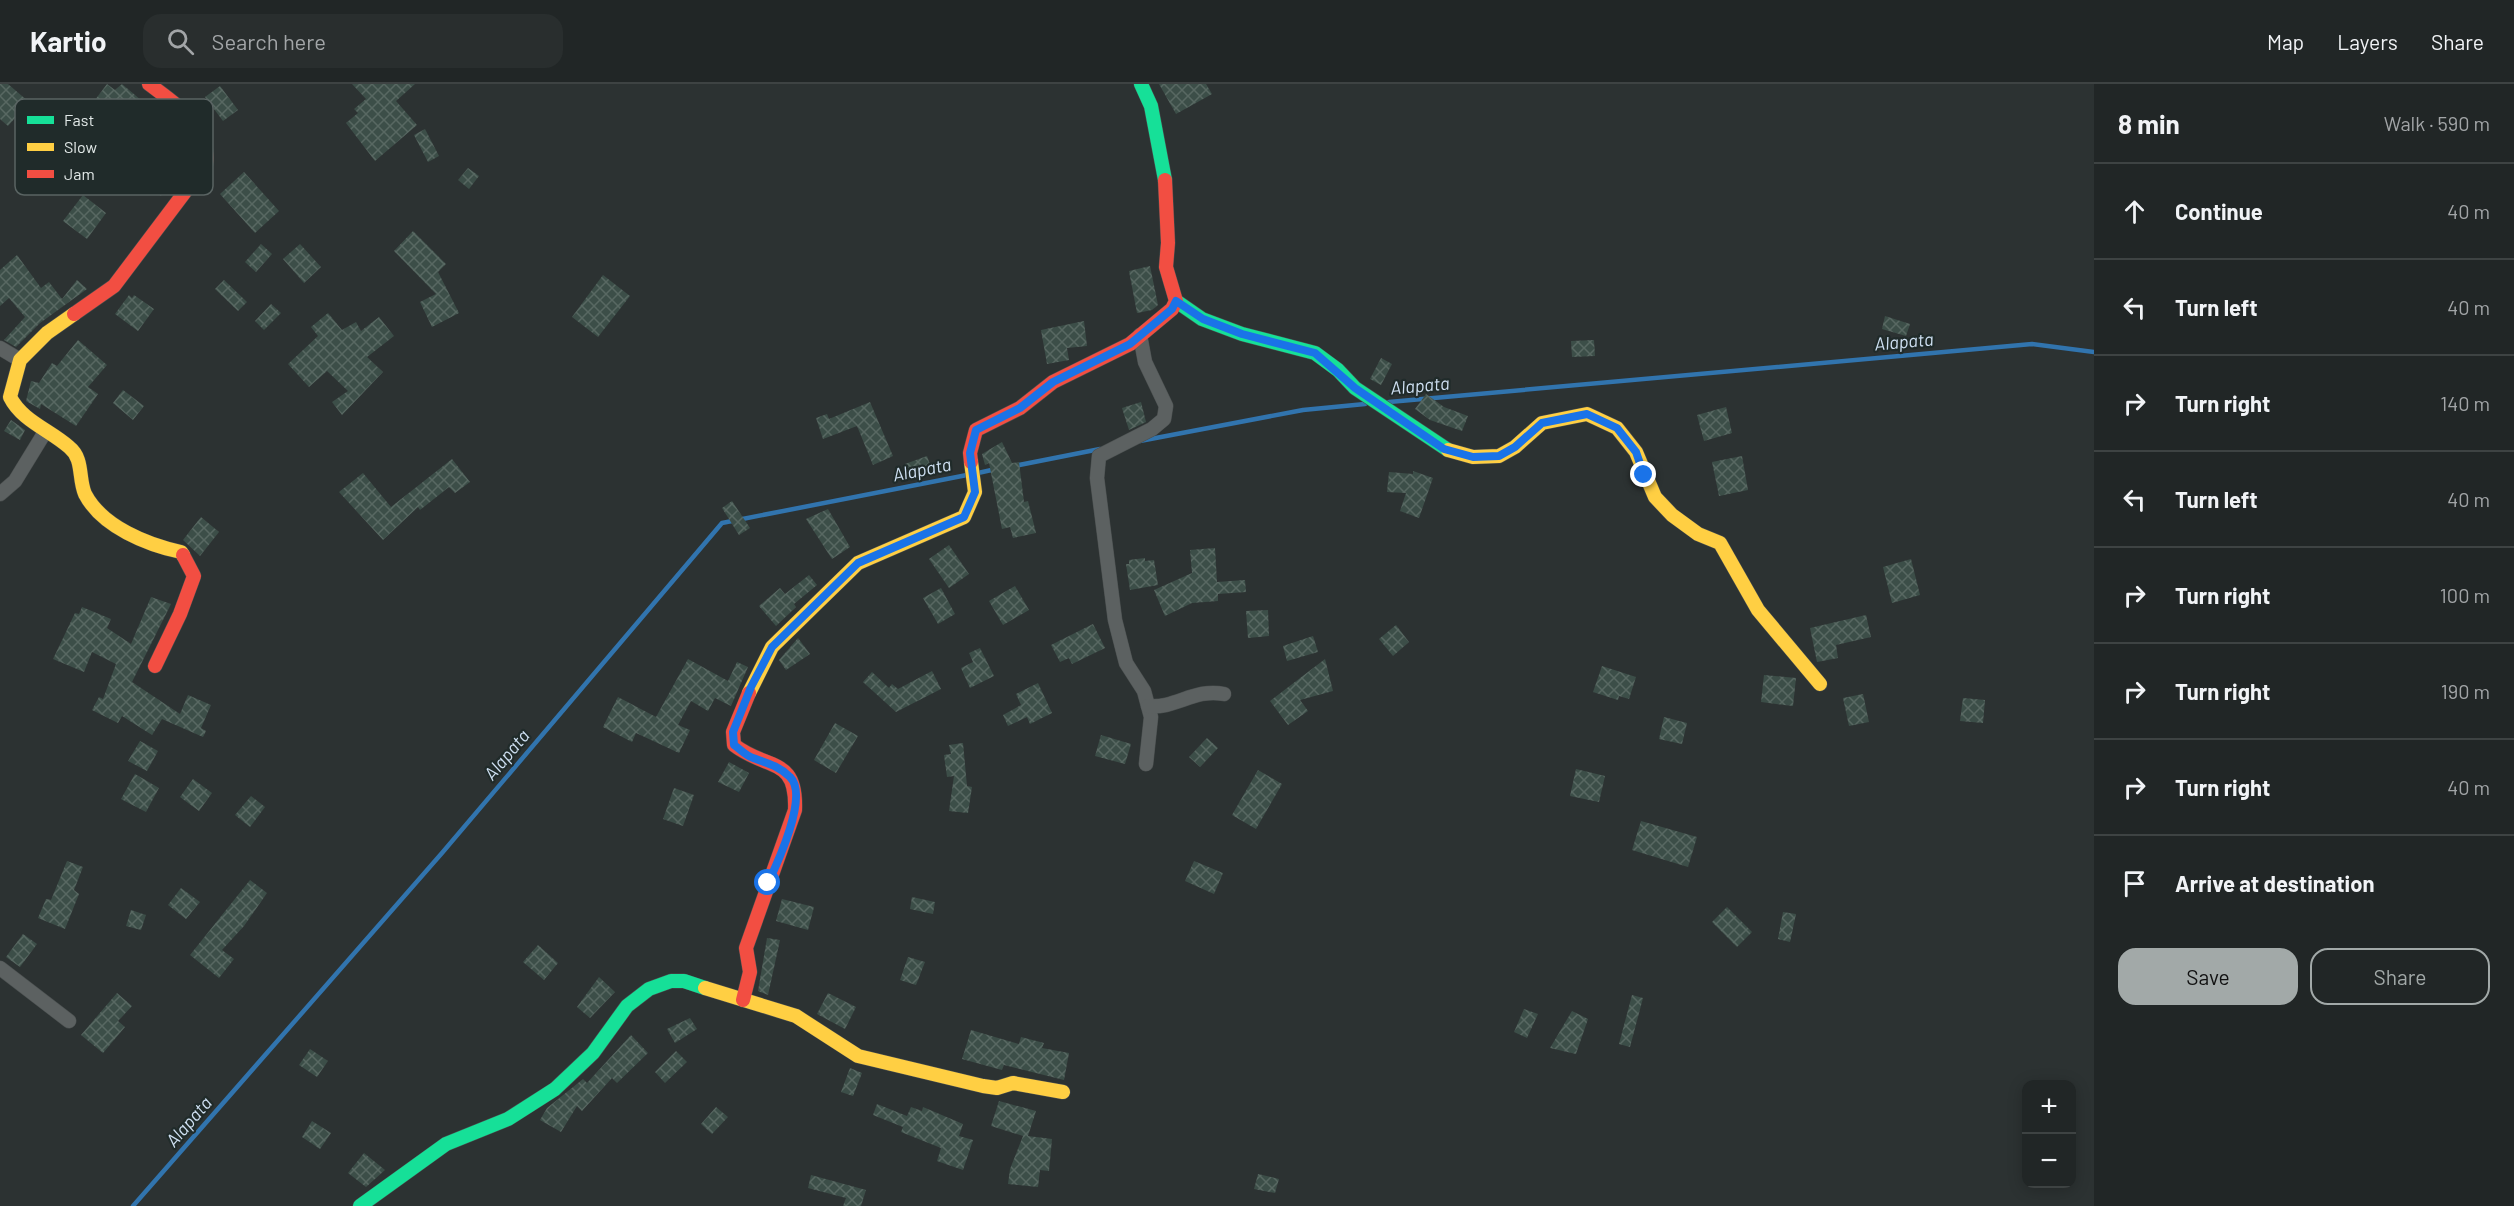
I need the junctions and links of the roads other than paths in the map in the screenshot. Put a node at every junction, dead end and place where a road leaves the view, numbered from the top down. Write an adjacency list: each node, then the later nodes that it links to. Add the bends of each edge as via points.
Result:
1 (149, 84): 3 (street)
2 (1142, 84): 5 (street, via 1151,106 1165,181 1166,267)
3 (167, 99)
4 (183, 195): 8 (street, via 114,286 47,333)
5 (1176, 301): 6 (street, via 1172,309); 12 (street, via 1203,319 1242,334 1315,353 1355,388 1444,449 1473,457 1499,456 1542,423 1587,414 1617,428 1636,452 1655,497 1698,534 1720,543 1758,610)
6 (1140, 335): 14 (street, via 1144,362 1166,406 1164,419 1099,456 1097,478 1115,620 1126,663); 17 (street, via 1130,344 1053,382 1020,408 976,430 970,453 975,492 964,517 858,563 772,647 733,732 734,745 751,758 772,763 792,778 796,788 795,810 746,948 750,972)
7 (0, 348): 8 (street)
8 (20, 360): 9 (street, via 10,397 16,410)
9 (45, 432): 10 (street, via 15,481); 11 (street, via 71,448 80,464 85,493 97,508 128,535 181,552 194,576)
10 (0, 494)
11 (155, 666)
12 (1820, 684)
13 (1224, 694): 14 (street, via 1209,691 1164,708)
14 (1148, 706): 15 (street, via 1151,717)
15 (1146, 764)
16 (0, 968): 18 (street)
17 (743, 1000): 19 (street, via 796,1016 858,1056 879,1063 983,1086 997,1088 1013,1083); 20 (street, via 684,981 650,989 627,1006 593,1053 555,1089 508,1119 446,1144)
18 (69, 1021)
19 (1063, 1092)
20 (360, 1206)

